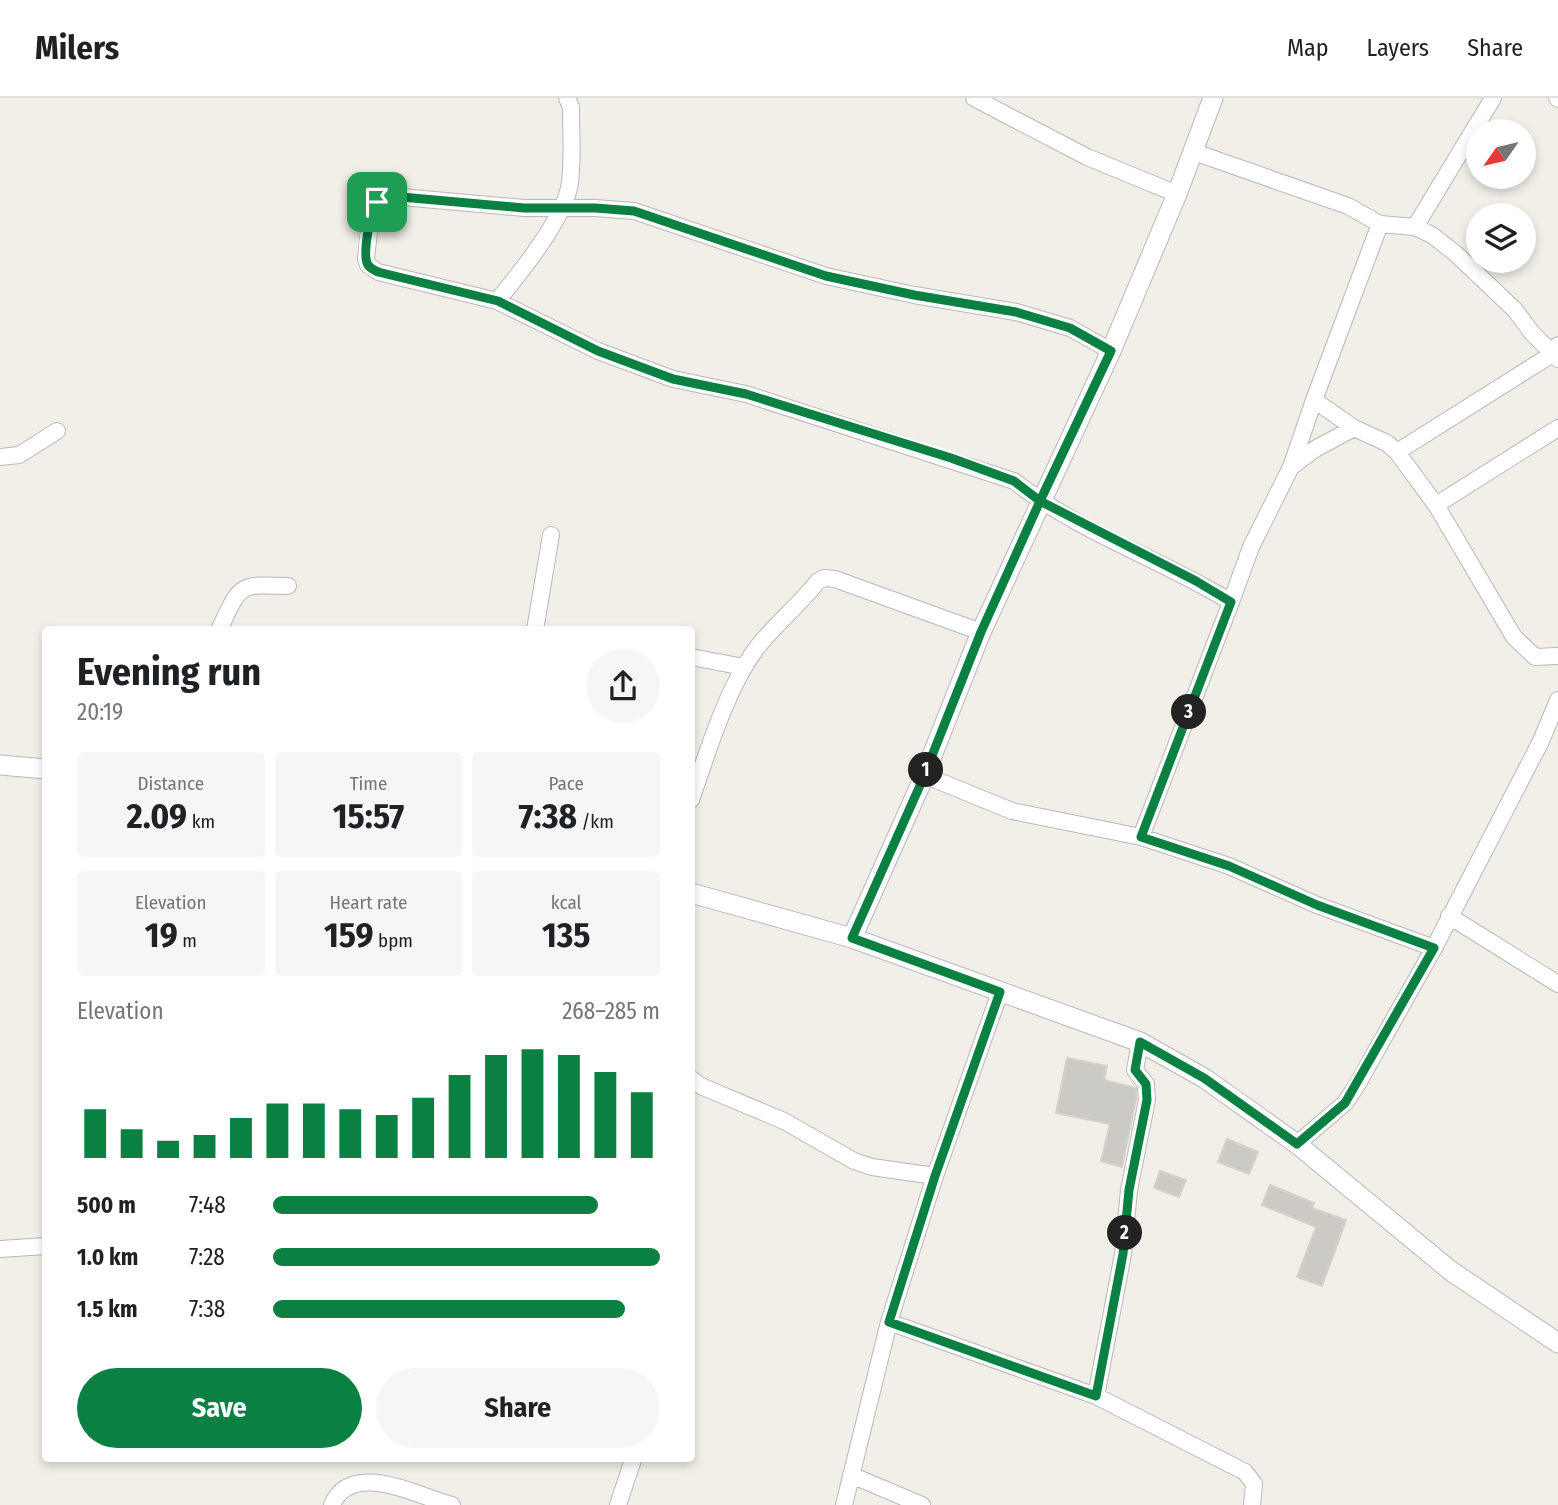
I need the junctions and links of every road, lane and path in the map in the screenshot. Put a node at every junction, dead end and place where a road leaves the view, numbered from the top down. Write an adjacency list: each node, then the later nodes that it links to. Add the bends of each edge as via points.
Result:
1 (567, 98): 7 (street, via 571,107 570,184)
2 (974, 98): 6 (street, via 1087,157)
3 (1213, 98): 5 (street)
4 (1493, 98): 9 (street)
5 (1194, 152): 6 (street); 8 (street, via 1348,206)
6 (1177, 194): 11 (street)
7 (562, 210): 10 (street); 10 (street, via 390,196 373,207 366,258 372,269); 11 (street, via 634,211 826,276 1037,318 1070,328)
8 (1380, 224): 9 (street); 13 (street)
9 (1415, 227): 12 (street, via 1456,254)
10 (498, 301): 20 (street, via 598,351 673,379 746,394 951,458 1014,481)
11 (1111, 351): 20 (street)
12 (1557, 352): 17 (street)
13 (1314, 400): 14 (street); 19 (street)
14 (1354, 428): 17 (street); 19 (street)
15 (1558, 428): 21 (street)
16 (57, 431): 18 (street, via 19,455)
17 (1397, 452): 21 (street)
18 (0, 457)
19 (1291, 467): 24 (street, via 1251,547)
20 (1040, 501): 24 (street); 27 (street)
21 (1436, 505): 28 (street, via 1514,637 1535,657)
22 (551, 535): 26 (street)
23 (288, 586): 25 (street, via 243,587)
24 (1231, 602): 36 (street)
25 (221, 626)
26 (540, 626)
27 (981, 632): 30 (street, via 824,578 759,645); 34 (street)
28 (1558, 656)
29 (695, 658): 30 (street)
30 (744, 667): 35 (street)
31 (1558, 700): 38 (street)
32 (0, 765): 33 (street)
33 (42, 769)
34 (925, 775): 36 (street, via 1012,811); 39 (street)
35 (695, 789)
36 (1141, 837): 40 (street, via 1229,866 1317,905)
37 (695, 894): 39 (street)
38 (1449, 916): 40 (street); 41 (street)
39 (852, 938): 42 (street)
40 (1434, 948): 45 (street, via 1345,1103)
41 (1558, 984)
42 (1000, 992): 43 (street); 46 (street)
43 (1140, 1042): 45 (street, via 1204,1078); 51 (street, via 1135,1070 1146,1084 1147,1100)
44 (695, 1082): 46 (street, via 784,1121 854,1161)
45 (1297, 1144): 50 (street, via 1451,1271)
46 (935, 1176): 49 (street)
47 (42, 1246): 48 (street)
48 (0, 1249)
49 (889, 1322): 51 (street); 53 (street)
50 (1558, 1343)
51 (1096, 1396): 59 (street, via 1245,1472 1254,1483)
52 (633, 1462): 56 (street)
53 (851, 1475): 57 (street); 58 (street)
54 (332, 1505): 55 (street, via 337,1493 368,1480)
55 (452, 1505)
56 (618, 1505)
57 (844, 1505)
58 (922, 1505)
59 (1252, 1505)

